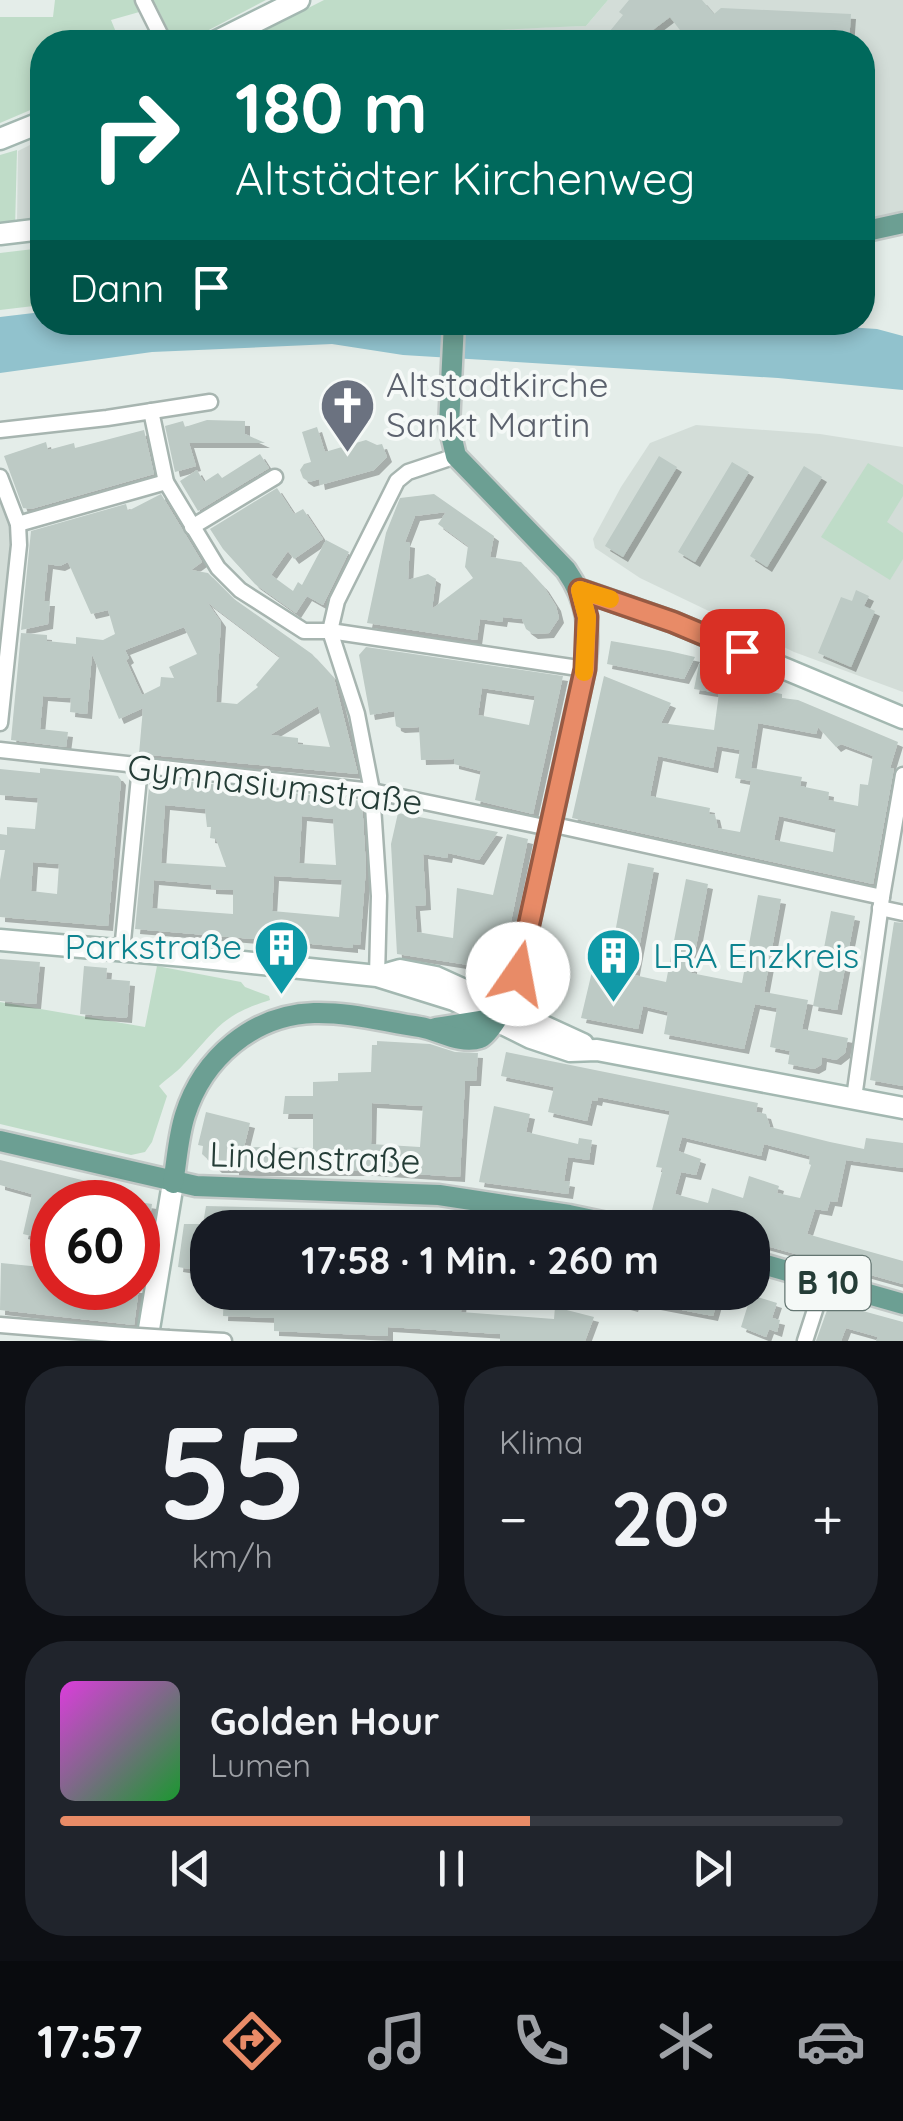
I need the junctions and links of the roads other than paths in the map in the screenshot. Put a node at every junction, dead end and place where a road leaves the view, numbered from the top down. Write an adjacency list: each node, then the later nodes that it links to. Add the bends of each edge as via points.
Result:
1 (143, 0): 3 (street)
2 (299, 0): 4 (main road)
3 (158, 30)
4 (239, 30)
5 (30, 127): 6 (main road)
6 (0, 139)
7 (903, 223): 8 (main road)
8 (875, 229)
9 (30, 231): 10 (main road)
10 (0, 234)
11 (453, 335): 15 (main road, via 449,435)
12 (210, 402): 13 (street)
13 (151, 411): 14 (street); 18 (street)
14 (0, 430)
15 (456, 456): 21 (main road); 22 (street, via 397,482 337,601)
16 (0, 477): 19 (street)
17 (275, 477): 20 (street)
18 (166, 482): 19 (street); 20 (street)
19 (18, 524): 25 (street)
20 (192, 527): 22 (street, via 240,590 304,631)
21 (580, 590): 23 (main road, via 587,617); 24 (main road)
22 (330, 631): 23 (street); 29 (street, via 348,678)
23 (585, 669): 30 (main road)
24 (903, 718)
25 (0, 723)
26 (0, 750): 27 (street, Gymnasiumstraße)
27 (140, 767): 29 (street, Gymnasiumstraße); 34 (street)
28 (903, 775): 31 (street)
29 (372, 792): 30 (street, Gymnasiumstraße); 35 (street)
30 (549, 826): 31 (street, Gymnasiumstraße); 36 (main road, via 518,974)
31 (881, 903): 32 (street, Gymnasiumstraße); 37 (street)
32 (903, 913)
33 (0, 940): 34 (main road)
34 (122, 950): 35 (main road)
35 (377, 976): 36 (main road, via 418,972 473,991)
36 (499, 1012): 37 (main road, via 597,1050); 40 (main road, via 488,1032 468,1040 429,1028 311,1013 246,1033 196,1086)
37 (854, 1098): 38 (main road)
38 (903, 1108)
39 (0, 1141): 40 (main road, Lindenstraße)
40 (173, 1183): 41 (main road, Lindenstraße, via 439,1195); 48 (main road)
41 (542, 1210)
42 (770, 1267): 43 (main road, B 10)
43 (824, 1282): 44 (main road, B 10); 50 (street)
44 (903, 1304)
45 (0, 1325): 46 (street)
46 (117, 1337): 47 (street, bridge)
47 (194, 1340): 49 (street)
48 (146, 1341)
49 (224, 1341)
50 (804, 1341)

